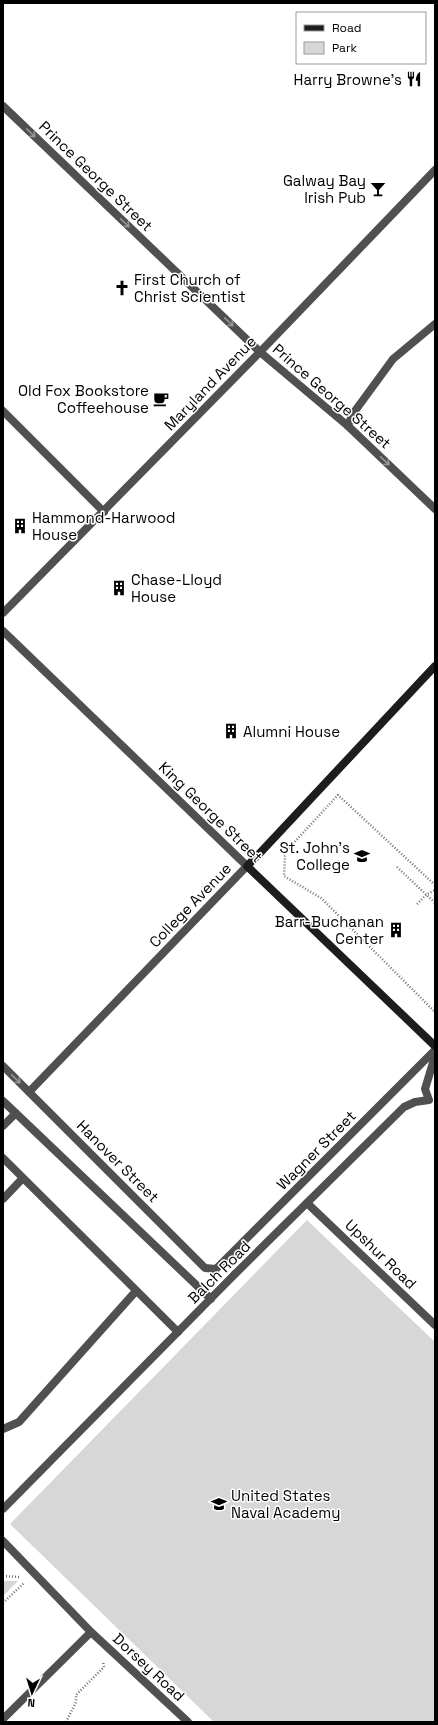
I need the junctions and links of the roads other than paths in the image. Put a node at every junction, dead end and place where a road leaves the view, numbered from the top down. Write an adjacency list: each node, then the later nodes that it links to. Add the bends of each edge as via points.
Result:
1 (3, 106): 4 (street, Prince George Street, one-way to 4)
2 (435, 170): 4 (street, Maryland Avenue)
3 (435, 324): 6 (street, via 393,359 352,415)
4 (260, 352): 6 (street, Prince George Street); 8 (street, Maryland Avenue)
5 (3, 411): 8 (street)
6 (348, 426): 7 (street, Prince George Street, one-way to 7)
7 (435, 508)
8 (104, 512): 9 (street, Maryland Avenue)
9 (3, 613)
10 (3, 631): 12 (street, King George Street)
11 (435, 666): 12 (main road, College Avenue)
12 (246, 866): 13 (main road, King George Street); 17 (street, College Avenue)
13 (435, 1046)
14 (435, 1050): 26 (street, Wagner Street)
15 (435, 1056): 18 (street, Balch Road, via 425,1089)
16 (3, 1066): 17 (street, Hanover Street, one-way to 17)
17 (29, 1092): 26 (street, Hanover Street, via 205,1268)
18 (432, 1100): 25 (street, Balch Road, via 415,1102 404,1107)
19 (3, 1101): 20 (street)
20 (16, 1113): 21 (street); 28 (street)
21 (3, 1126)
22 (3, 1158): 23 (street)
23 (23, 1178): 24 (street); 27 (street)
24 (3, 1199)
25 (307, 1203): 28 (street, Balch Road); 29 (street, Upshur Road)
26 (216, 1269)
27 (136, 1291): 30 (street); 31 (street, via 19,1422)
28 (211, 1299): 30 (street, Balch Road)
29 (435, 1325)
30 (178, 1332): 32 (street, Balch Road)
31 (3, 1429)
32 (3, 1508)
33 (3, 1541): 34 (street, Dorsey Road)
34 (91, 1632): 35 (street); 36 (street, Dorsey Road)
35 (3, 1719)
36 (188, 1722)

